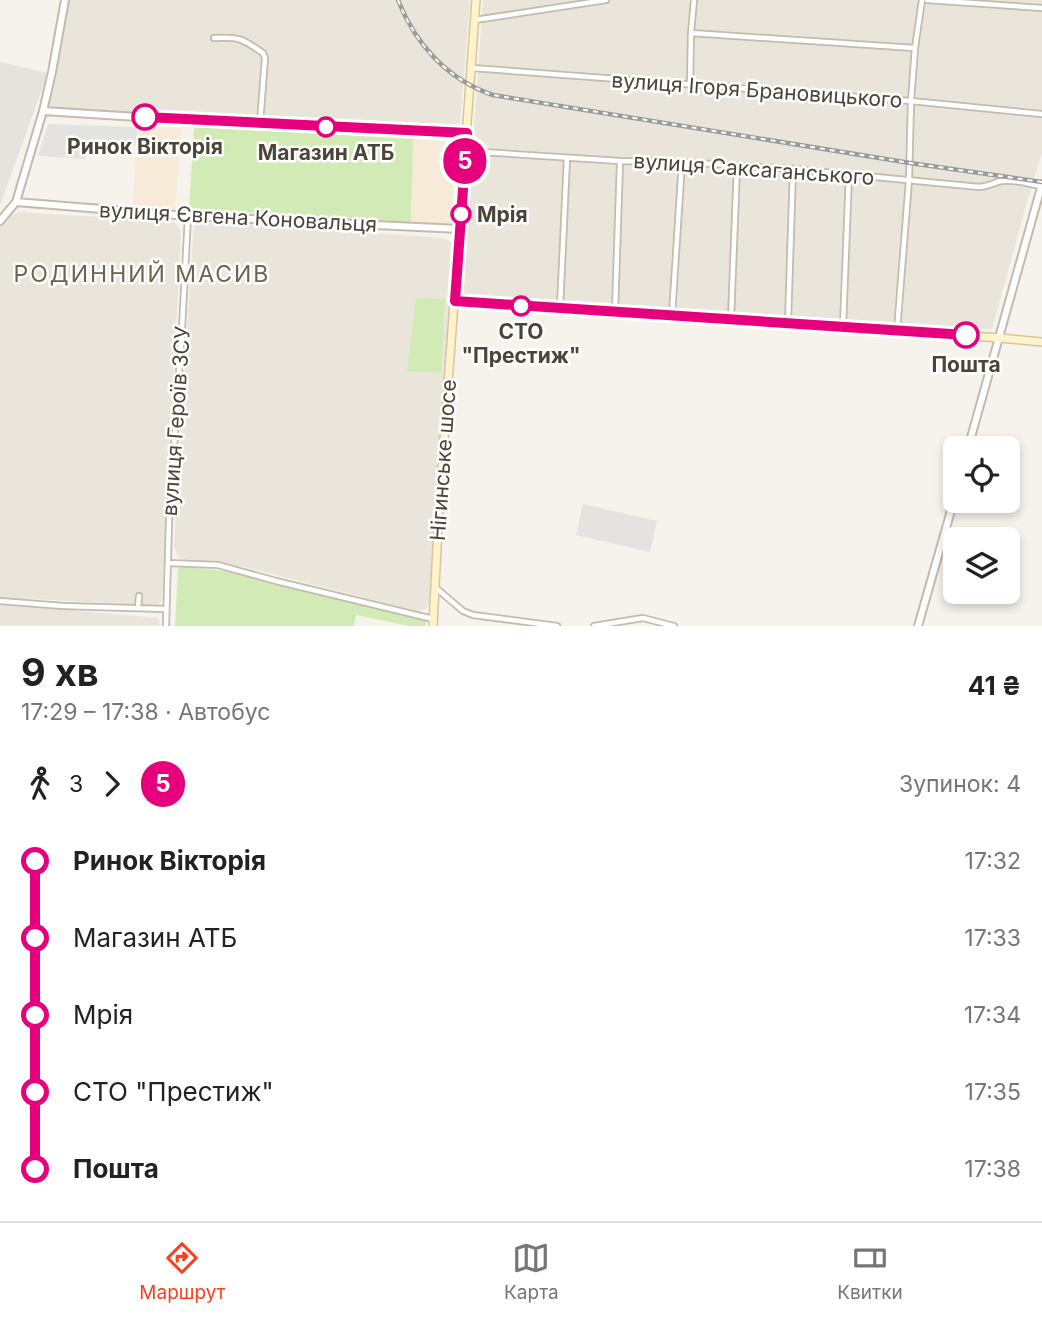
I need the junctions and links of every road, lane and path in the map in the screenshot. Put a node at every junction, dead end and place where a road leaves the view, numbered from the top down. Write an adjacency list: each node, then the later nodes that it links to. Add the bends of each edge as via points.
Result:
1 (65, 0): 15 (street)
2 (476, 0): 8 (main road, Нігинське шосе)
3 (606, 0): 8 (street)
4 (694, 0): 9 (street)
5 (925, 0): 6 (street); 11 (street)
6 (969, 1): 7 (street)
7 (1042, 8)
8 (475, 20): 12 (main road, Нігинське шосе)
9 (691, 33): 11 (street); 13 (street)
10 (214, 38): 17 (street, via 237,37 264,52)
11 (915, 48): 14 (street)
12 (471, 68): 13 (street, вулиця Ігоря Брановицького); 18 (main road, Нігинське шосе)
13 (690, 85): 14 (street, вулиця Ігоря Брановицького)
14 (911, 102): 16 (street, вулиця Ігоря Брановицького); 26 (street)
15 (43, 111): 17 (street); 28 (street)
16 (1042, 114)
17 (260, 123): 18 (street)
18 (467, 133): 19 (main road, Нігинське шосе)
19 (466, 151): 20 (street, вулиця Саксаганського); 31 (main road, Нігинське шосе)
20 (567, 158): 21 (street, вулиця Саксаганського); 33 (street)
21 (620, 160): 22 (street, вулиця Саксаганського); 34 (street)
22 (682, 162): 23 (street, вулиця Саксаганського); 35 (street)
23 (737, 166): 24 (street, вулиця Саксаганського); 36 (street)
24 (793, 169): 25 (street, вулиця Саксаганського); 37 (street)
25 (849, 174): 26 (street, вулиця Саксаганського); 38 (street)
26 (909, 180): 27 (street, вулиця Саксаганського, via 984,187 1002,181); 39 (street)
27 (1042, 185): 40 (street)
28 (16, 202): 29 (street, вулиця Євгена Коновальця); 30 (street)
29 (188, 216): 31 (street, вулиця Євгена Коновальця); 44 (street, вулиця Героїв ЗСУ)
30 (0, 221)
31 (460, 229): 32 (main road, Нігинське шосе)
32 (455, 301): 33 (main road); 45 (main road, Нігинське шосе)
33 (560, 308): 34 (main road)
34 (615, 312): 35 (main road)
35 (672, 316): 36 (main road)
36 (731, 319): 37 (main road)
37 (788, 323): 38 (main road)
38 (843, 327): 39 (main road)
39 (897, 331): 40 (main road)
40 (1000, 338): 41 (main road); 42 (street)
41 (1042, 342)
42 (971, 436)
43 (950, 513): 55 (street)
44 (167, 563): 49 (street, вулиця Героїв ЗСУ); 50 (street, via 218,565)
45 (436, 587): 50 (main road, Нігинське шосе); 52 (street, via 473,615)
46 (139, 596): 48 (street)
47 (0, 601): 48 (street)
48 (138, 608): 49 (street)
49 (166, 609): 51 (street, вулиця Героїв ЗСУ)
50 (433, 623)
51 (166, 626)
52 (557, 626)
53 (594, 626): 54 (street, via 643,618)
54 (674, 626)
55 (918, 626)

